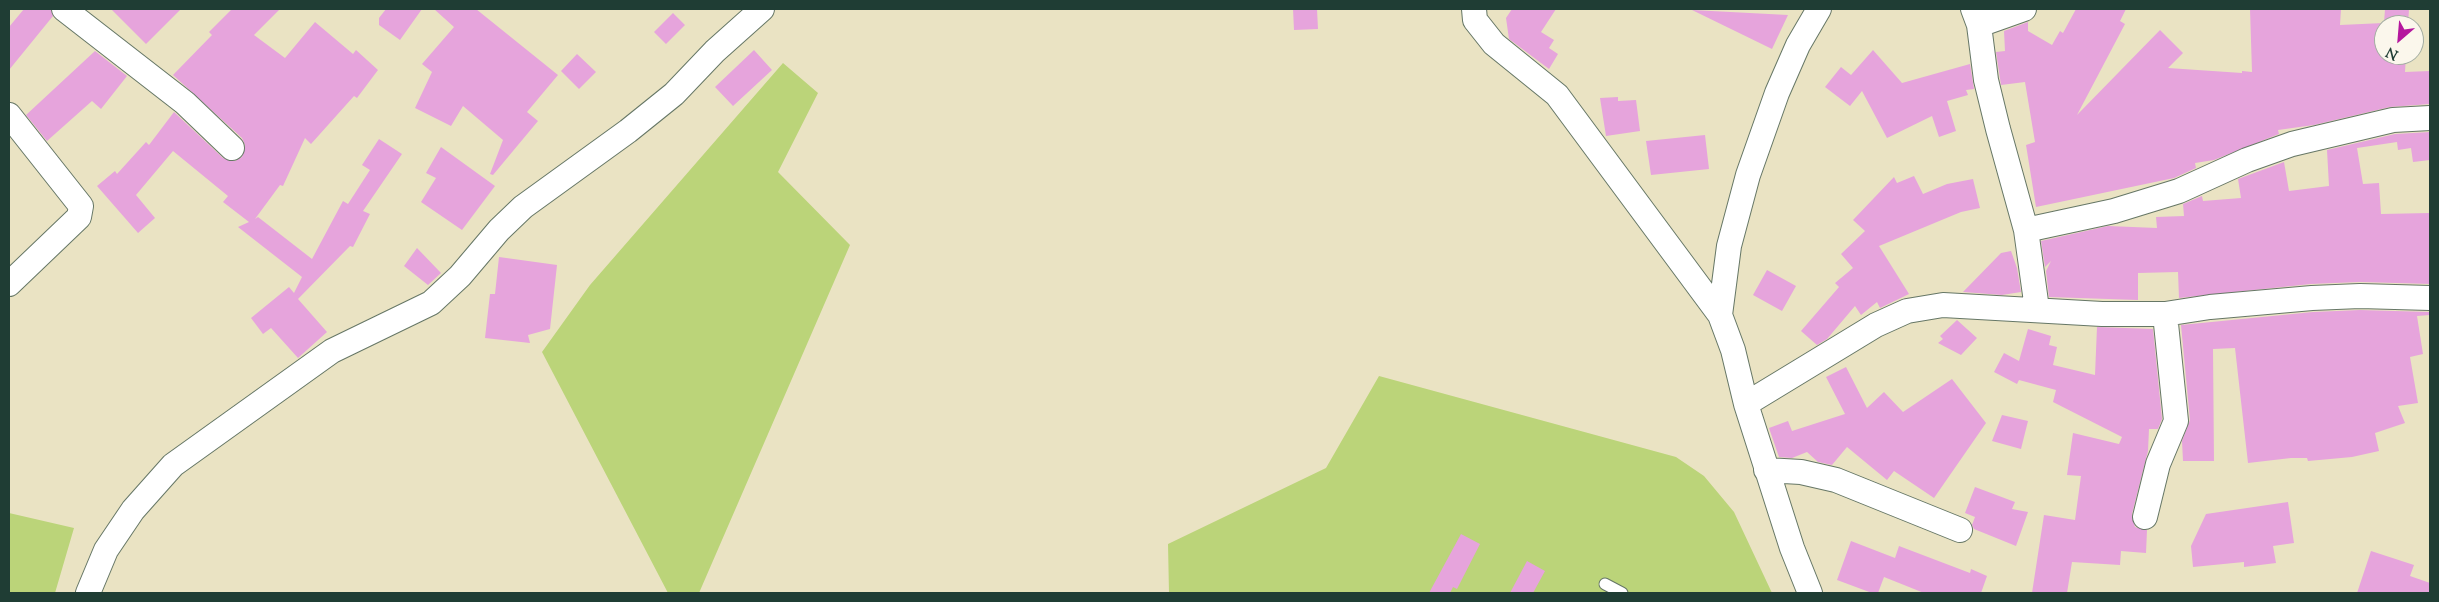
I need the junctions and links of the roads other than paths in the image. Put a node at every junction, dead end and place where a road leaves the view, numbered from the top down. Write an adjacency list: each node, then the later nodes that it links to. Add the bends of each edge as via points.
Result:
1 (64, 9): 9 (street, via 185,103)
2 (762, 9): 21 (street, via 674,94 523,207 431,303 332,351 173,465 133,510 106,550)
3 (1474, 9): 15 (street, via 1475,20 1494,44 1557,95)
4 (1819, 9): 15 (street, via 1798,45 1777,93 1748,175 1729,246)
5 (2024, 9): 6 (street)
6 (1976, 17): 10 (street, via 1986,80)
7 (9, 115): 11 (street, via 81,206 75,221)
8 (2430, 118): 10 (street, via 2393,120 2292,144 2247,160 2179,191 2114,211)
9 (232, 148)
10 (2026, 230): 13 (street)
11 (9, 284)
12 (2430, 298): 14 (street, via 2312,298)
13 (2037, 309): 14 (street); 16 (street, via 1943,305 1907,310 1869,329)
14 (2165, 314): 18 (street, via 2176,421 2158,464)
15 (1720, 315): 16 (street, via 1733,350)
16 (1746, 404): 17 (street)
17 (1766, 470): 19 (street, via 1808,473 1836,480); 23 (street)
18 (2145, 517)
19 (1960, 530)
20 (1605, 584): 22 (lane)
21 (88, 593)
22 (1622, 593)
23 (1810, 593)

